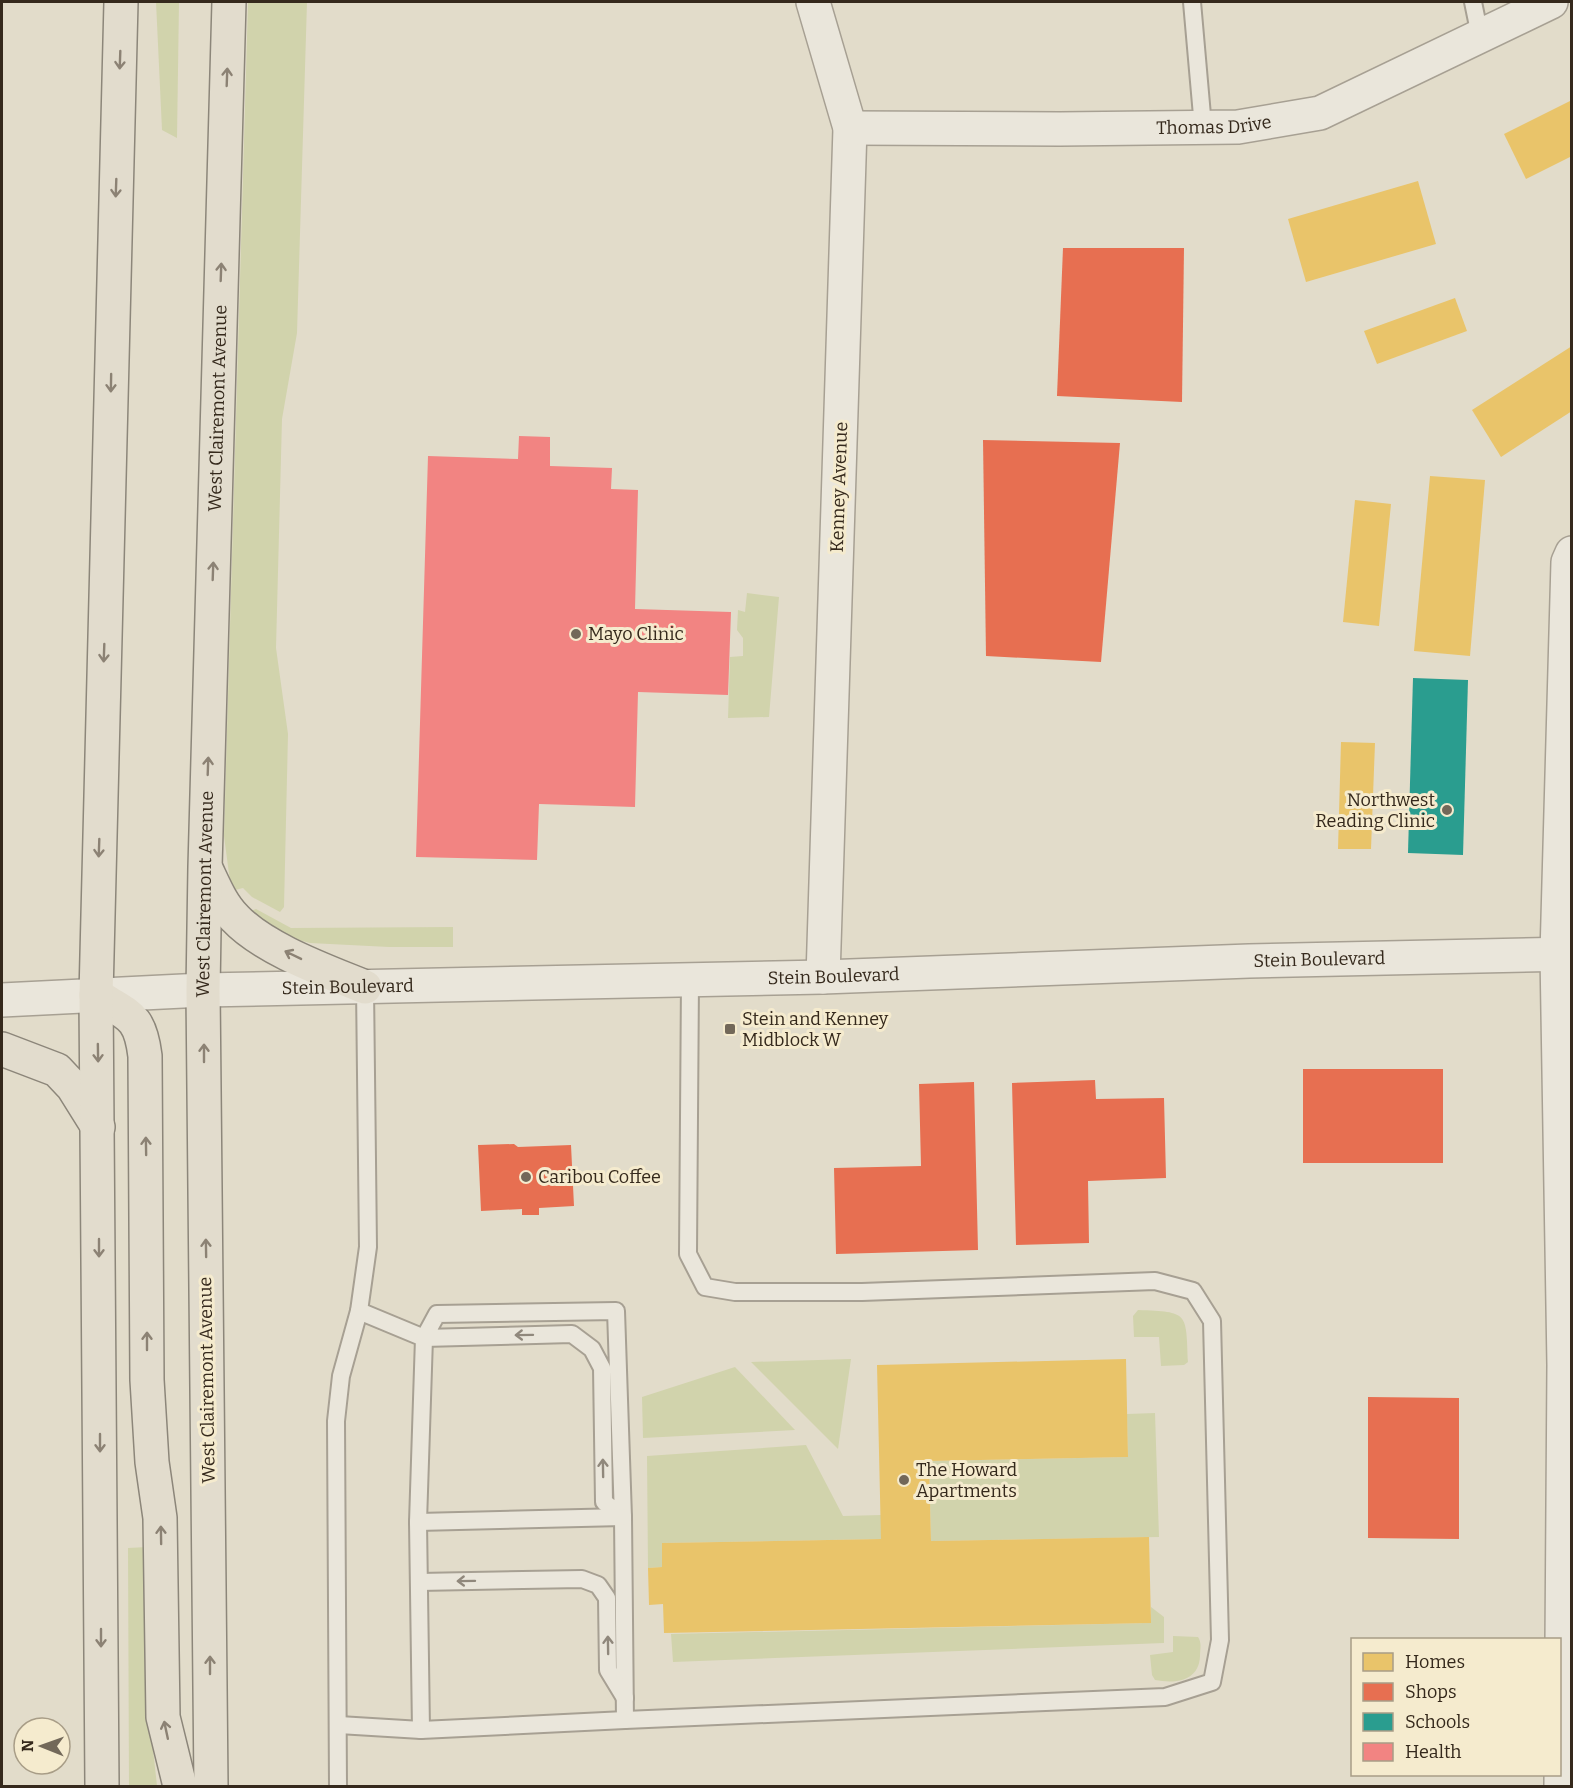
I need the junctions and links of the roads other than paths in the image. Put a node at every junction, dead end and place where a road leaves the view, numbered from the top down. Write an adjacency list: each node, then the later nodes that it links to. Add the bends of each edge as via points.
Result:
1 (121, 2): 17 (main road, one-way to 17)
2 (229, 2): 11 (main road, West Clairemont Avenue, one-way to 2)
3 (813, 2): 9 (street, Kenney Avenue)
4 (1473, 2): 7 (lane)
5 (1551, 2): 7 (street, Thomas Drive)
6 (1191, 5): 8 (lane)
7 (1480, 36): 8 (street, Thomas Drive, via 1320,112 1238,127)
8 (1203, 127): 9 (street, Thomas Drive)
9 (850, 128): 13 (street, Kenney Avenue)
10 (1572, 552): 12 (street, via 1568,562)
11 (205, 867): 15 (main road, one-way to 11, via 295,956 244,927 220,900); 16 (main road, West Clairemont Avenue)
12 (1564, 954): 13 (street, Stein Boulevard); 21 (street)
13 (823, 977): 14 (street, Stein Boulevard)
14 (690, 980): 15 (street, Stein Boulevard); 29 (lane, via 688,1254 705,1287 735,1292 862,1292 1155,1281 1193,1291 1212,1321 1220,1640 1212,1682 1165,1697)
15 (365, 987): 16 (street, Stein Boulevard); 22 (lane, via 368,1247)
16 (203, 990): 17 (street, Stein Boulevard); 34 (main road, West Clairemont Avenue, one-way to 16)
17 (96, 994): 18 (street, Stein Boulevard); 20 (main road, one-way to 20); 33 (main road, one-way to 17, via 163,1718 160,1518 147,1380 145,1056 135,1020)
18 (2, 1000)
19 (2, 1049): 20 (main road, via 57,1070)
20 (98, 1127): 32 (main road, one-way to 32)
21 (1566, 1165): 24 (street)
22 (359, 1311): 23 (lane); 30 (lane, via 341,1376 336,1421)
23 (424, 1338): 25 (lane, one-way to 23, via 604,1502 602,1368 592,1349 572,1334); 25 (lane, via 436,1314 616,1311); 26 (lane)
24 (1568, 1364): 36 (street)
25 (623, 1517): 26 (lane); 28 (lane)
26 (418, 1522): 27 (lane)
27 (419, 1582): 28 (lane, one-way to 27, via 608,1670 607,1598 598,1585 582,1579); 31 (lane)
28 (625, 1699): 29 (lane)
29 (625, 1720): 31 (lane)
30 (339, 1725): 31 (lane); 35 (lane)
31 (422, 1730)
32 (102, 1786)
33 (180, 1786)
34 (211, 1786)
35 (338, 1786)
36 (1561, 1786)

